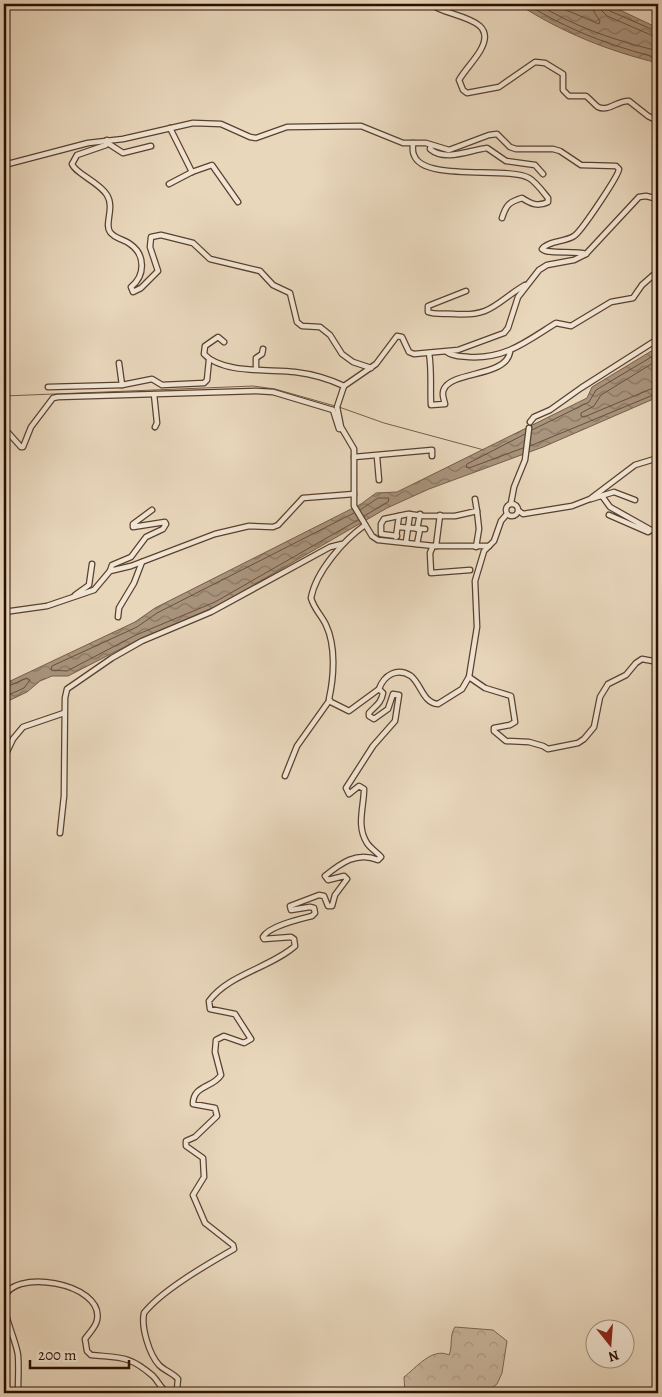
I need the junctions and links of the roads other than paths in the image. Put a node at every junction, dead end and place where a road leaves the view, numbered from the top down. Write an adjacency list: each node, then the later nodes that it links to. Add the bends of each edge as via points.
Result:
1 (431, 4): 2 (street, via 477,22 483,31 483,46 459,80 462,90 473,93 494,89 539,61 563,74 563,90 569,96 586,96 602,108 629,101)
2 (658, 121)
3 (170, 128): 4 (street); 5 (street, via 207,122 256,138 287,127 349,125 360,126 403,143); 9 (street)
4 (107, 141): 7 (street, via 123,153); 8 (street); 27 (street, via 77,155 72,164 107,195 111,208 110,232 130,244 139,256 143,271 131,287 133,292 158,271 150,247 151,237 161,235 193,243 210,260 260,271 273,285 290,293 297,322 302,326 320,327 342,354)
5 (413, 143): 6 (street); 14 (street, via 414,155 419,162 448,172 482,171 529,178 548,198 548,202 542,205 522,198 511,202)
6 (431, 145): 10 (street, via 430,149 442,154 487,148 506,160 535,166); 15 (street, via 449,150 497,134 516,149 553,149 581,165 616,166 619,173 582,228 574,236 542,249)
7 (151, 146)
8 (4, 165)
9 (192, 172): 11 (street); 13 (street, via 214,166)
10 (543, 174)
11 (169, 184)
12 (658, 198): 15 (street, via 639,197)
13 (238, 202)
14 (502, 218)
15 (586, 254): 17 (street, via 574,260 547,264)
16 (658, 271): 23 (street, via 628,300 611,302 571,326 556,323)
17 (526, 285): 18 (street, via 500,301 493,310 475,315 428,312 428,306); 22 (street, via 504,333 474,346)
18 (466, 291)
19 (658, 339): 33 (street)
20 (224, 342): 25 (street, via 218,337 204,346 204,354)
21 (263, 349): 28 (street, via 256,358)
22 (447, 352): 23 (street, via 476,357); 24 (street)
23 (510, 352): 24 (street, via 502,363 478,375 449,383 442,394 444,404 437,406 431,405)
24 (429, 353): 27 (street, via 410,352 402,337 397,336)
25 (209, 360): 28 (street, via 229,367); 29 (street, via 204,383 162,385 152,378)
26 (119, 363): 29 (street)
27 (371, 368): 30 (street)
28 (256, 369): 30 (street, via 297,372)
29 (122, 385): 31 (street)
30 (344, 386): 36 (street, via 337,407)
31 (48, 387)
32 (154, 394): 34 (street); 35 (street, via 53,398 31,427 21,447); 36 (street, via 273,392 333,410 339,429)
33 (530, 422)
34 (155, 427)
35 (4, 428)
36 (342, 428): 40 (street, via 354,449)
37 (529, 428): 48 (street, via 525,460)
38 (432, 456): 39 (street, via 432,450)
39 (377, 457): 40 (street); 42 (street)
40 (354, 458): 43 (street)
41 (658, 458): 46 (street, via 635,465)
42 (379, 480)
43 (354, 494): 58 (street, via 354,506); 69 (street, via 304,498 273,527 249,526 215,534)
44 (602, 496): 46 (street); 47 (street, via 618,492); 56 (street, via 610,507 651,530 648,532)
45 (475, 499): 50 (street)
46 (590, 499): 51 (street, via 572,506 537,512 523,514)
47 (635, 500)
48 (511, 503): 51 (street, via 517,505); 54 (street, via 506,509)
49 (152, 510): 72 (street, via 133,526 165,522 163,529 150,533 130,557 112,564)
50 (477, 511): 55 (street, via 456,516); 68 (street)
51 (519, 511): 54 (street, via 515,516)
52 (410, 514): 53 (street); 57 (street); 60 (street)
53 (420, 514): 55 (street); 61 (street)
54 (507, 514): 67 (street)
55 (440, 515): 66 (street)
56 (608, 515)
57 (399, 516): 59 (street); 62 (street, via 384,519 380,531)
58 (365, 524): 62 (street, via 374,538); 64 (street)
59 (398, 527): 60 (street); 62 (street)
60 (407, 528): 61 (street); 63 (street)
61 (420, 529): 65 (street)
62 (396, 538): 63 (street)
63 (406, 542): 65 (street)
64 (343, 543): 79 (street, via 316,583 311,598 326,624 330,641 332,682); 80 (street, via 211,612 142,641 112,658 68,689)
65 (417, 544): 66 (street)
66 (435, 546): 68 (street); 71 (street, via 430,553 431,574)
67 (489, 546): 68 (street); 77 (street, via 484,550 475,581 477,628)
68 (476, 547)
69 (142, 562): 72 (street); 75 (street)
70 (92, 564): 73 (street, via 89,585)
71 (470, 570)
72 (110, 571): 73 (street, via 94,590)
73 (75, 596): 74 (street, via 47,606)
74 (4, 612)
75 (118, 617)
76 (658, 662): 77 (street, via 642,659 626,675 613,680 603,690 594,727 584,739 551,750 529,742 508,742 494,731 494,728 514,724 511,696 485,688)
77 (469, 677): 78 (street, via 462,690 438,704 429,700 412,676 393,673 387,676)
78 (379, 689): 79 (street, via 348,711); 84 (street, via 383,693 382,698 369,716 372,719 378,717 388,708 392,696 397,694 400,698 397,716 373,746 346,791 351,794 359,786 364,789 362,830 368,844 380,858 358,857 341,863 325,876 328,880 344,876 347,879 334,895 332,906 328,906 324,896 319,895 290,906 291,910 314,908 315,913 267,932 263,937 291,937 295,946 274,962 220,990 209,1001 210,1009 234,1014 251,1039 244,1043 224,1036 216,1040 215,1052 221,1075 199,1090 193,1104 215,1108 217,1116 195,1137 186,1141 186,1146 202,1158 204,1177 193,1194 204,1223 234,1249 159,1298 144,1313 144,1327 155,1359 178,1379 177,1389 164,1392 147,1371 126,1358 91,1355 85,1339 97,1323 97,1308 92,1299 51,1282 31,1282 11,1287 4,1299 18,1355)
79 (329, 701): 82 (street, via 297,746)
80 (64, 713): 81 (street, via 22,727); 83 (street, via 64,796)
81 (4, 758)
82 (285, 776)
83 (60, 834)
84 (18, 1393)

